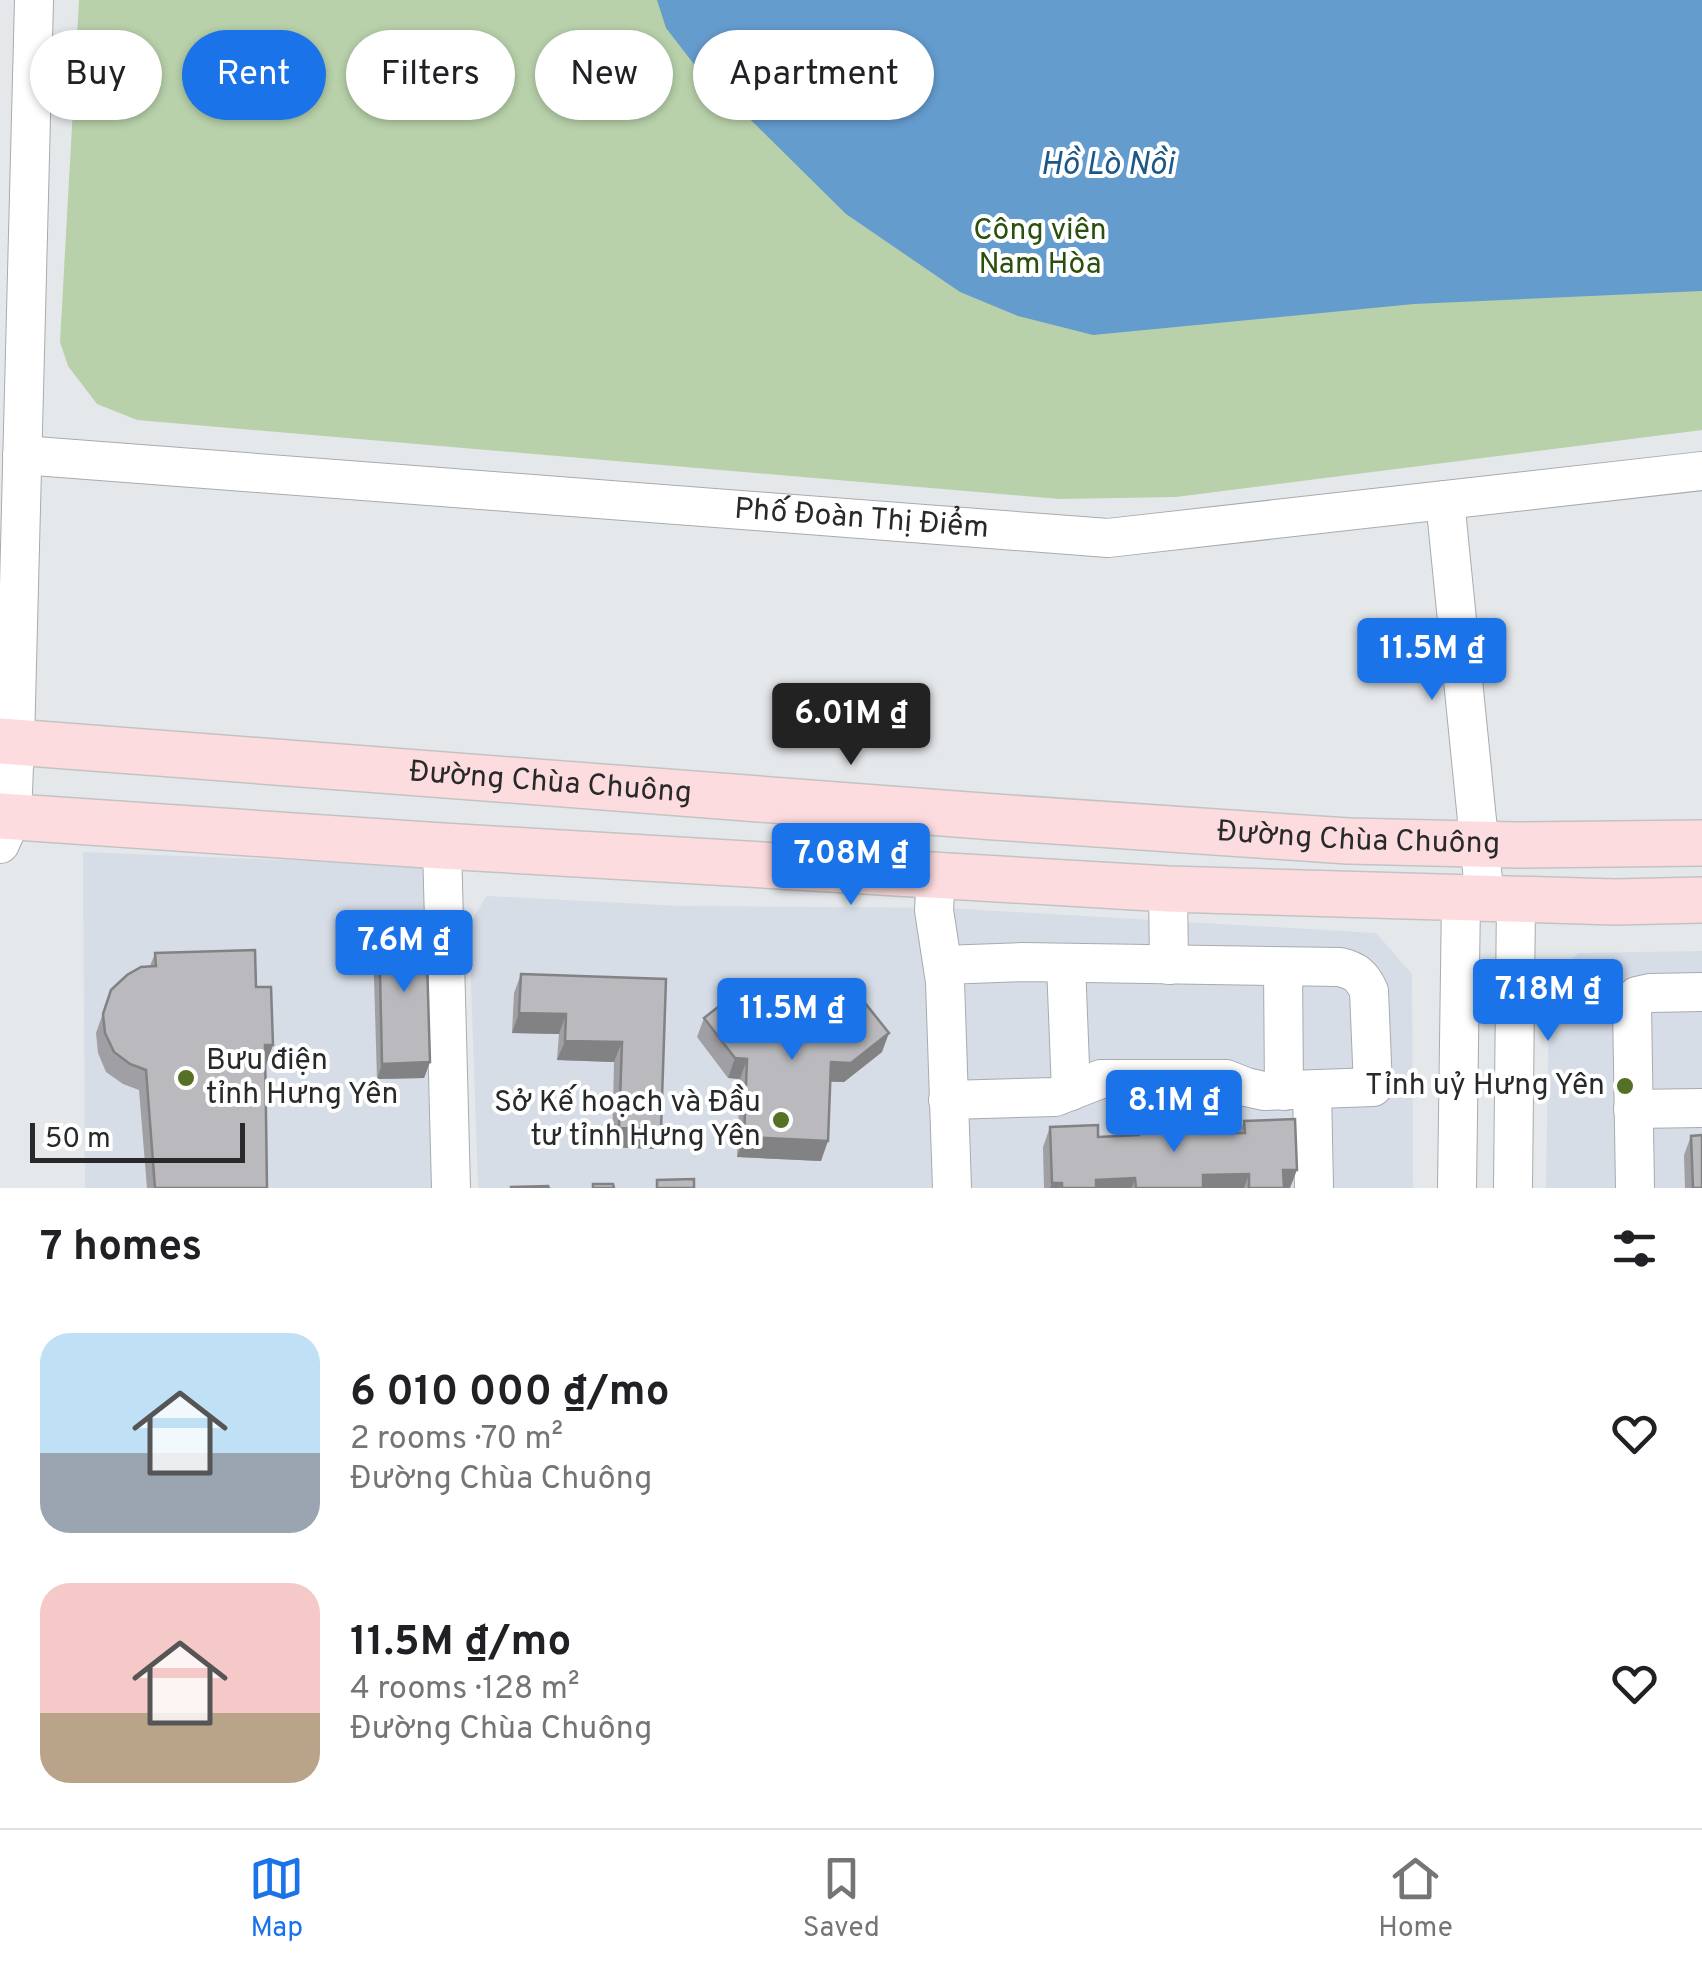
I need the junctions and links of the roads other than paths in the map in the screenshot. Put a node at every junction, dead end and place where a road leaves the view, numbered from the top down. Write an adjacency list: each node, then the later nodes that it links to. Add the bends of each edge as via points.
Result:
1 (34, 0): 2 (street)
2 (22, 455): 4 (street, Phố Đoàn Thị Điểm, via 1108,538); 5 (street)
3 (1702, 471): 4 (street, Phố Đoàn Thị Điểm)
4 (1445, 500): 8 (street)
5 (7, 741): 6 (main road, Đường Chùa Chuông); 7 (street)
6 (995, 817): 8 (main road, Đường Chùa Chuông, via 1348,841); 12 (main road)
7 (3, 825): 10 (main road, Đường Chùa Chuông)
8 (1480, 843): 9 (main road, Đường Chùa Chuông); 14 (street)
9 (1702, 843)
10 (442, 846): 11 (main road, Đường Chùa Chuông); 26 (street)
11 (936, 876): 12 (main road, Đường Chùa Chuông); 17 (street)
12 (994, 879): 13 (main road, Đường Chùa Chuông)
13 (1168, 889): 14 (main road, Đường Chùa Chuông); 18 (street)
14 (1487, 900): 15 (main road, Đường Chùa Chuông); 29 (street); 30 (street)
15 (1702, 900)
16 (1066, 964): 17 (street); 18 (street); 22 (street)
17 (943, 965): 23 (street)
18 (1170, 965): 19 (street)
19 (1283, 967): 21 (street); 21 (street, via 1354,970 1369,992 1373,1087)
20 (1702, 992): 25 (street, via 1637,996)
21 (1298, 1090): 22 (street, via 1264,1091 1226,1080 1100,1079); 28 (street)
22 (1071, 1091): 23 (street, via 1055,1098)
23 (948, 1100): 27 (street)
24 (1702, 1108): 25 (street)
25 (1634, 1110): 31 (street)
26 (451, 1188)
27 (952, 1188)
28 (1314, 1188)
29 (1457, 1188)
30 (1514, 1188)
31 (1636, 1188)

